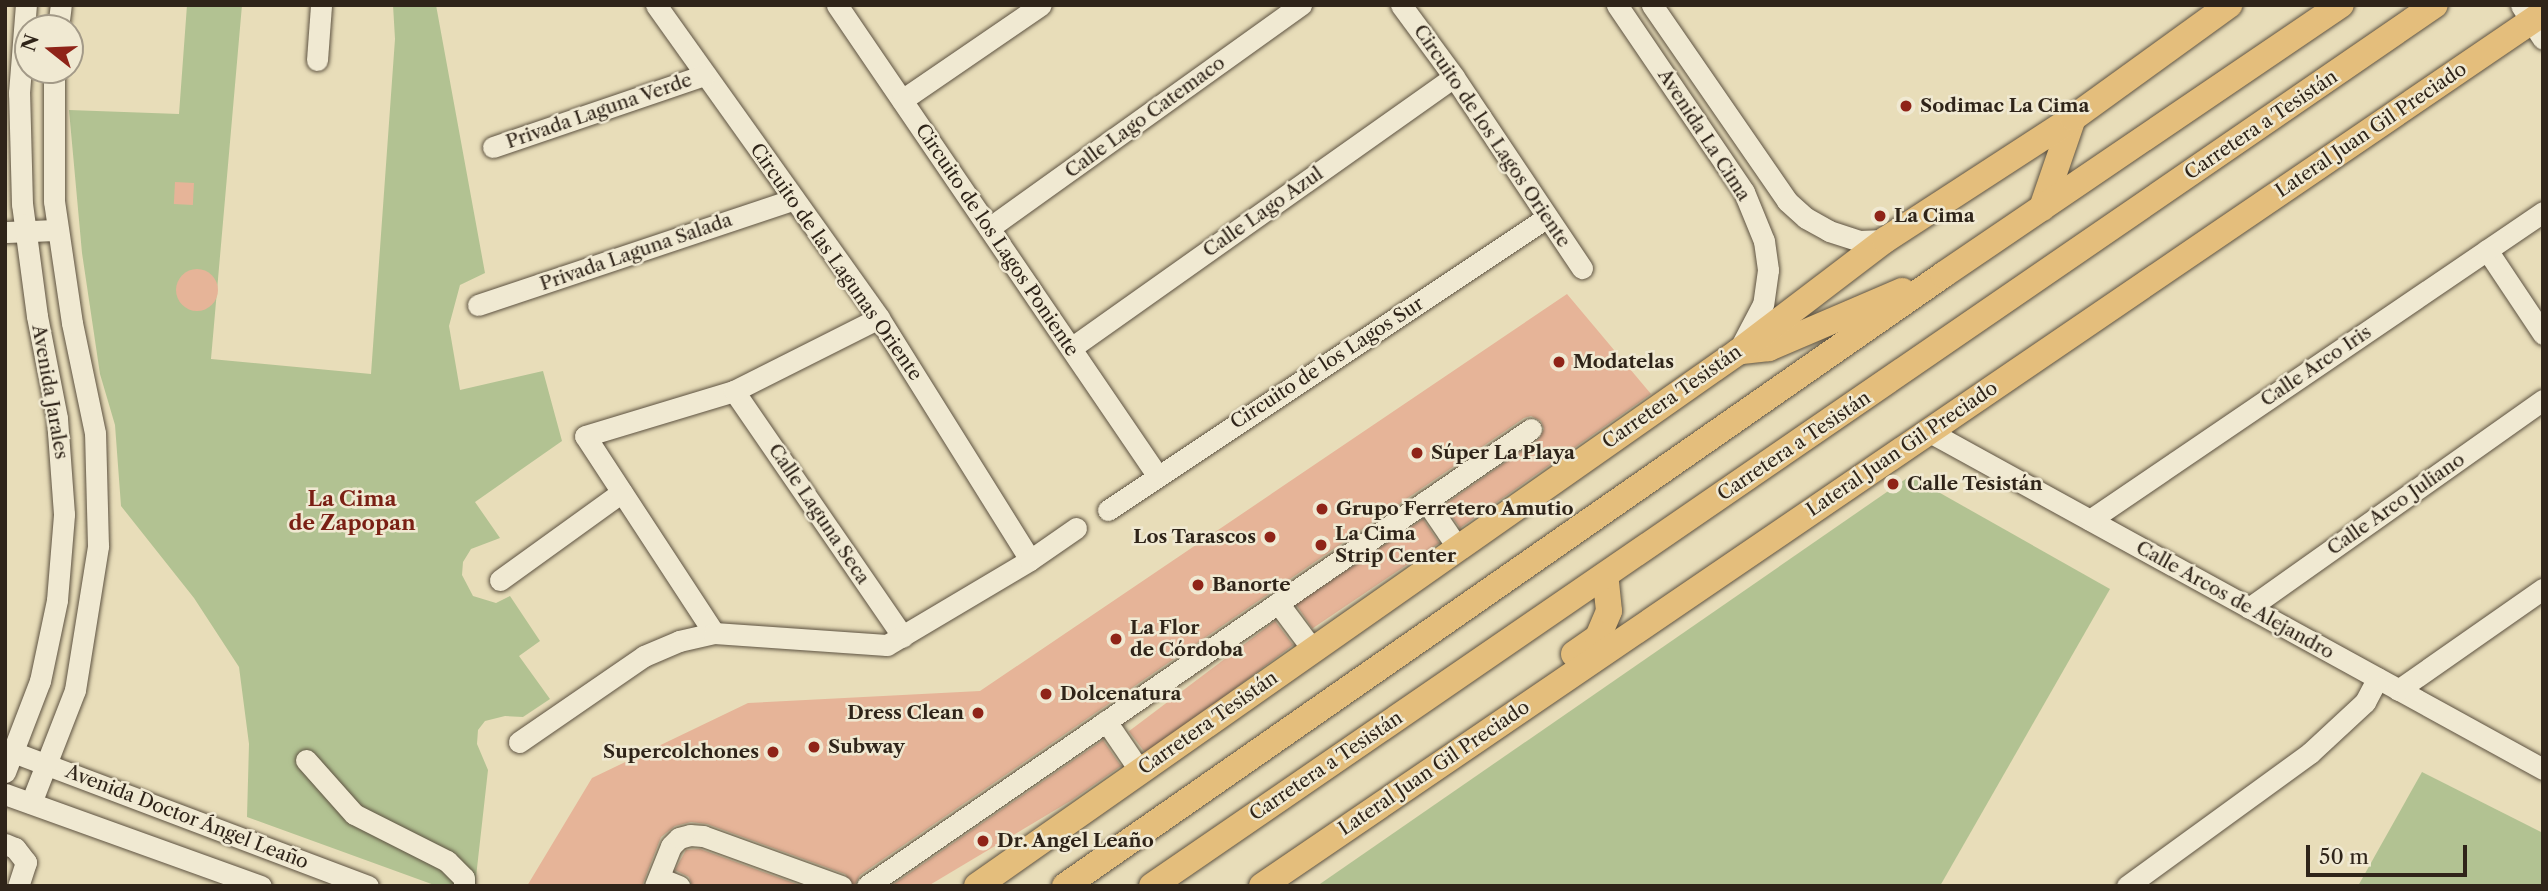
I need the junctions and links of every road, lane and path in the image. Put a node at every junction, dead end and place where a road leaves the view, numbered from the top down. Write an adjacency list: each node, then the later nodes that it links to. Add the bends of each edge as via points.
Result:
1 (26, 5): 25 (street, Avenida Jarales)
2 (321, 5): 14 (street)
3 (656, 5): 15 (street, Circuito de las Lagunas Oriente)
4 (837, 5): 18 (street, Circuito de los Lagos Poniente)
5 (1041, 5): 18 (street)
6 (1301, 5): 29 (street, Calle Lago Catemaco)
7 (1401, 5): 16 (street, Circuito de los Lagos Oriente)
8 (1617, 5): 22 (street, Avenida La Cima)
9 (1652, 5): 20 (street, Avenida La Cima)
10 (2230, 5): 19 (main road, Carretera Tesistán)
11 (2342, 5): 26 (main road)
12 (2435, 5): 53 (main road, Carretera a Tesistán)
13 (2534, 19): 44 (main road, Lateral Juan Gil Preciado)
14 (317, 60)
15 (705, 75): 21 (street, Privada Laguna Verde); 23 (street, Circuito de las Lagunas Oriente)
16 (1454, 77): 28 (street, Circuito de los Lagos Oriente); 39 (street, Calle Lago Azul)
17 (54, 84): 24 (street, Avenida Jarales)
18 (902, 100): 29 (street, Circuito de los Lagos Poniente)
19 (2073, 118): 26 (main road); 32 (main road, Carretera Tesistán)
20 (1747, 142): 22 (street); 32 (street, Avenida La Cima, via 1787,201 1806,218 1859,241)
21 (493, 147)
22 (1724, 162): 40 (street, Avenida La Cima, via 1753,212 1764,240 1768,270 1763,304)
23 (794, 199): 36 (street, Privada Laguna Salada); 37 (street, Circuito de las Lagunas Oriente)
24 (54, 201): 25 (street); 30 (street, Avenida Jarales)
25 (14, 205): 31 (street, Avenida Jarales)
26 (2042, 208): 35 (main road)
27 (2543, 212): 33 (street, Calle Arco Iris)
28 (1546, 218): 34 (street, Circuito de los Lagos Oriente); 45 (street, Circuito de los Lagos Sur)
29 (989, 228): 39 (street, Circuito de los Lagos Poniente)
30 (57, 230): 31 (street); 67 (street, Avenida Jarales, via 95,433 98,546 75,690)
31 (15, 231): 65 (street, Avenida Jarales, via 57,418 64,514 57,600 45,660)
32 (1885, 240): 40 (main road, Carretera Tesistán)
33 (2487, 250): 38 (street); 49 (street, Calle Arco Iris)
34 (1582, 268)
35 (1942, 275): 40 (main road, via 1769,348); 83 (main road)
36 (478, 305)
37 (879, 318): 41 (street); 52 (street, Circuito de las Lagunas Oriente)
38 (2543, 334)
39 (1071, 348): 45 (street, Circuito de los Lagos Poniente)
40 (1738, 352): 51 (main road, Carretera Tesistán)
41 (734, 391): 46 (street, via 585,436); 59 (street, Calle Laguna Seca)
42 (2543, 400): 57 (street, Calle Arco Juliano)
43 (1531, 429): 47 (street)
44 (1928, 431): 49 (street, Calle Arcos de Alejandro); 72 (main road, Lateral Juan Gil Preciado)
45 (1157, 475): 48 (street, Circuito de los Lagos Sur)
46 (622, 492): 54 (street); 58 (street)
47 (1426, 501): 51 (street); 56 (street)
48 (1108, 510)
49 (2090, 520): 57 (street, Calle Arcos de Alejandro)
50 (1076, 528): 52 (street)
51 (1458, 548): 60 (main road, Carretera Tesistán)
52 (1030, 560): 59 (street)
53 (1605, 575): 72 (main road, via 1609,611 1598,637 1362,804); 84 (main road, Carretera a Tesistán)
54 (500, 580)
55 (2543, 589): 62 (street)
56 (1278, 603): 60 (street); 63 (street)
57 (2249, 608): 61 (street, Calle Arcos de Alejandro)
58 (714, 633): 59 (street, via 887,645); 64 (street, via 679,640 644,656)
59 (903, 637)
60 (1313, 650): 69 (main road, Carretera Tesistán)
61 (2378, 678): 62 (street, Calle Arcos de Alejandro); 86 (street, via 2365,702 2310,753)
62 (2398, 690): 68 (street, Calle Arcos de Alejandro)
63 (1106, 721): 69 (street); 81 (street)
64 (519, 742)
65 (8, 758): 67 (street, Avenida Doctor Ángel Leaño)
66 (306, 760): 78 (street, via 354,814 447,861 464,878)
67 (48, 765): 71 (street, Avenida Jarales); 77 (street, Avenida Doctor Ángel Leaño)
68 (2543, 769)
69 (1140, 771): 82 (main road, Carretera Tesistán)
70 (5, 794): 71 (street, Avenida Doctor Ángel Leaño)
71 (31, 803): 76 (street, Avenida Doctor Ángel Leaño)
72 (1334, 837): 85 (main road, Lateral Juan Gil Preciado)
73 (5, 844): 75 (street, via 26,862)
74 (657, 882): 79 (street); 80 (street, via 671,846 679,838 703,836)
75 (18, 886)
76 (261, 886)
77 (368, 886)
78 (464, 886)
79 (679, 886)
80 (841, 886)
81 (867, 886)
82 (977, 886)
83 (1065, 886)
84 (1152, 886)
85 (1262, 886)
86 (2127, 886)

